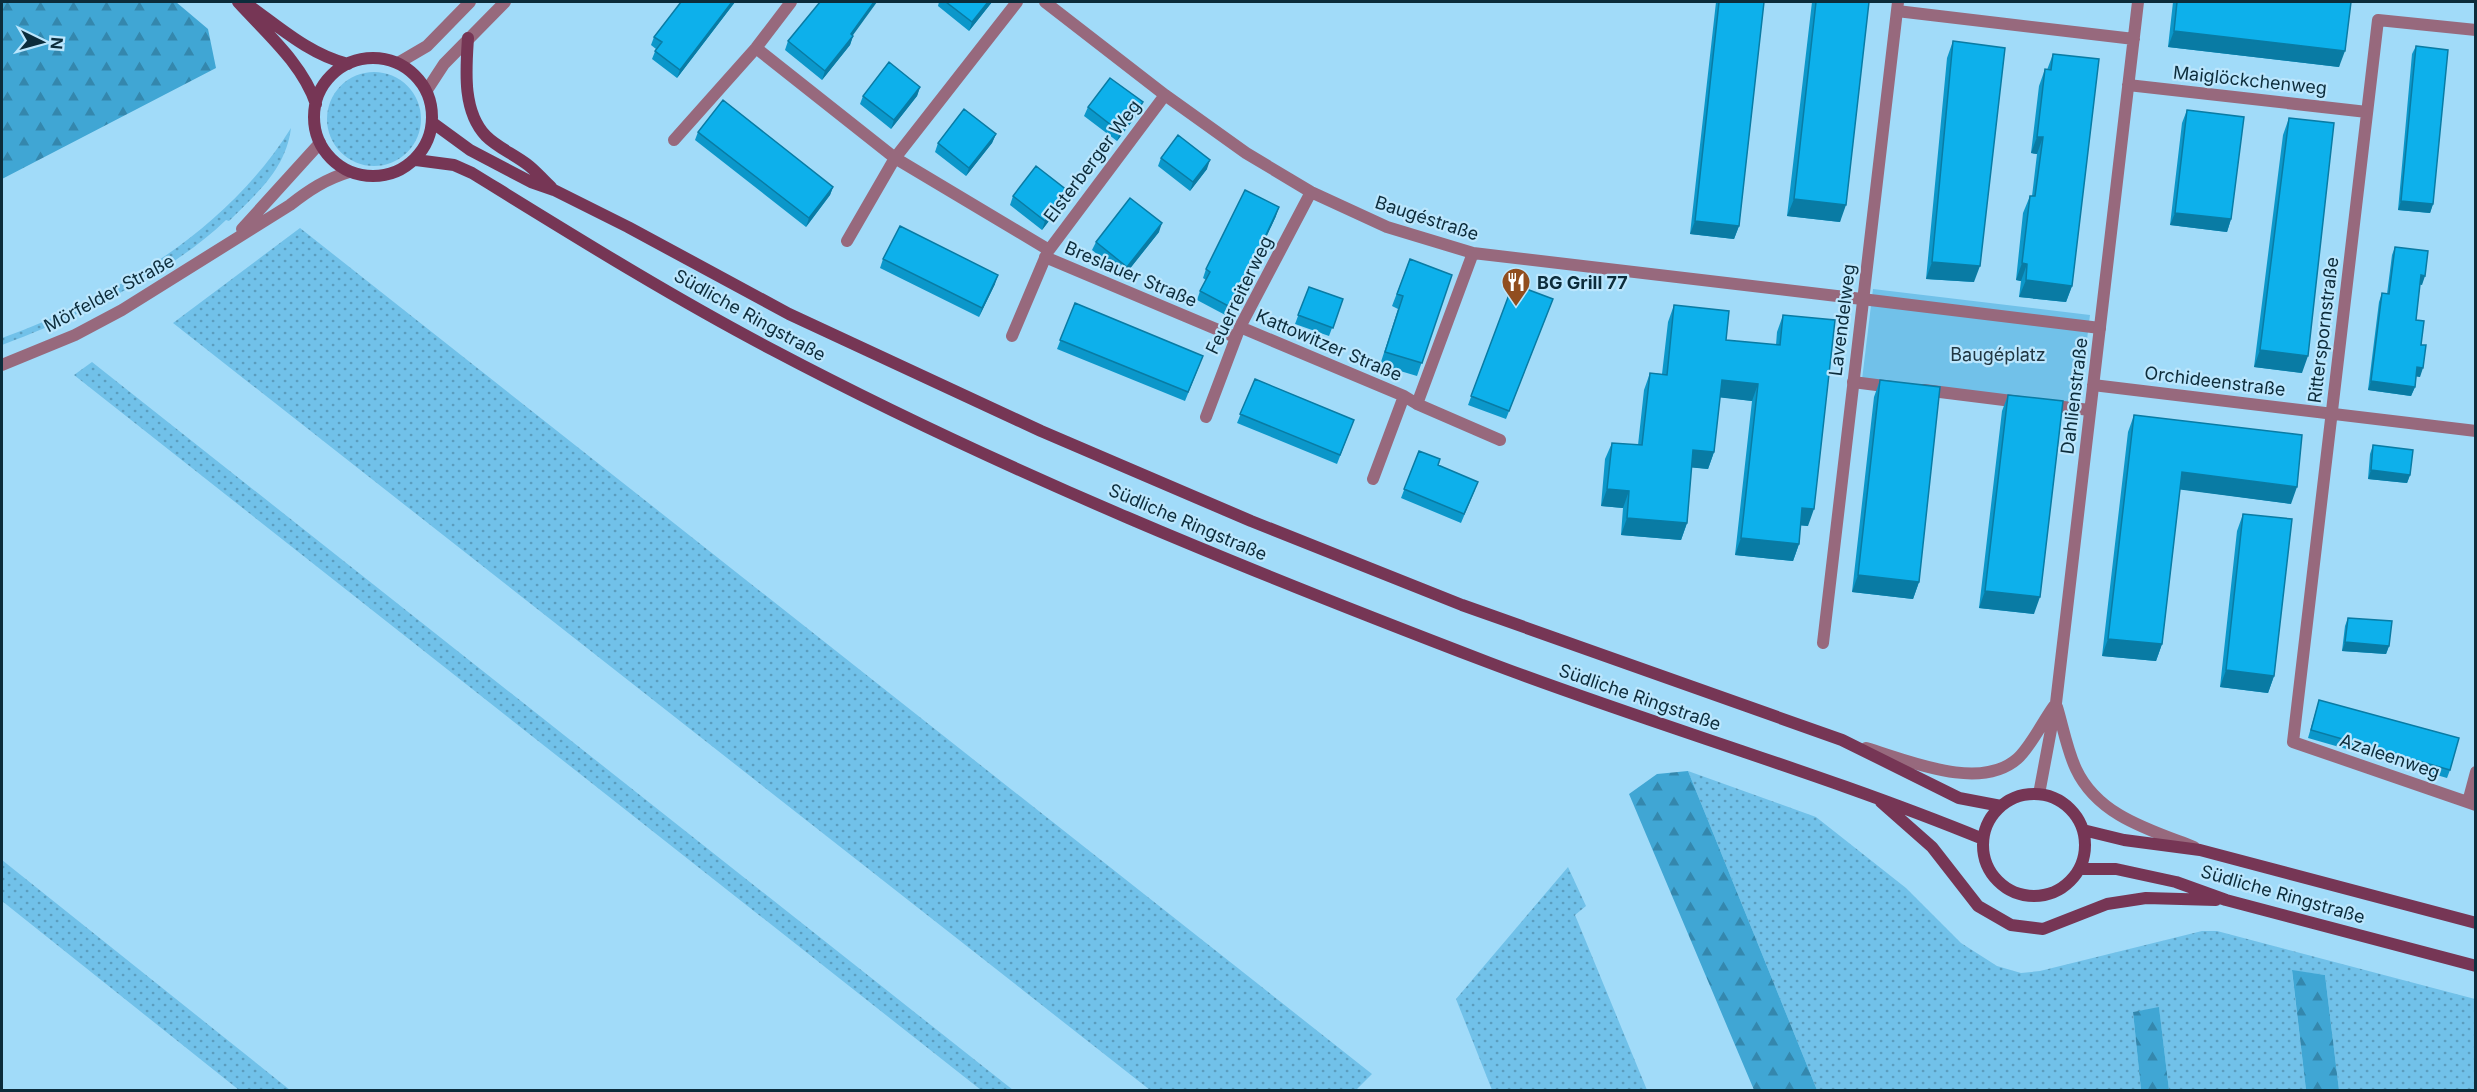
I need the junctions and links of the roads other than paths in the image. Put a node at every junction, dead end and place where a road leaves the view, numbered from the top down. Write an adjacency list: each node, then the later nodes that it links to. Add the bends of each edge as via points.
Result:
1 (238, 2): 19 (main road, via 299,70 310,86)
2 (243, 2): 14 (main road, via 315,52)
3 (470, 2): 15 (street, via 427,46)
4 (505, 2): 11 (street)
5 (791, 2): 13 (street)
6 (1017, 2): 24 (street)
7 (1045, 2): 18 (street, Baugéstraße)
8 (2138, 2): 12 (street, Dahlienstraße)
9 (1898, 6): 12 (street); 33 (street, Lavendelweg)
10 (2475, 30): 20 (street, Ritterspornstraße, via 2378,20)
11 (468, 38): 17 (street); 27 (main road, via 465,79 470,106 484,134 528,165)
12 (2134, 39): 16 (street, Dahlienstraße)
13 (756, 48): 22 (street); 24 (street, Elsterberger Weg)
14 (348, 63): 15 (main road, via 373,58); 19 (main road, via 322,87)
15 (398, 63): 17 (main road)
16 (2128, 85): 20 (street, Maiglöckchenweg); 34 (street, Dahlienstraße)
17 (427, 90): 21 (main road)
18 (1165, 94): 28 (street, Baugéstraße, via 1246,153); 32 (street, Elsterberger Weg)
19 (315, 104): 23 (main road, via 314,124)
20 (2367, 112): 43 (street, Ritterspornstraße)
21 (433, 123): 25 (main road); 27 (main road, Südliche Ringstraße, via 470,150 531,183)
22 (674, 140)
23 (320, 143): 26 (main road, via 327,155); 30 (street, Mörfelder Straße)
24 (895, 158): 29 (street); 32 (street, Elsterberger Weg)
25 (416, 160): 26 (main road, via 384,176 366,177); 54 (main road, Südliche Ringstraße, via 454,165 472,173 772,350 1069,491 1494,664)
26 (349, 172): 30 (street, Mörfelder Straße, via 329,178)
27 (554, 190): 50 (main road, Südliche Ringstraße, via 789,314 1142,474 1462,605)
28 (1311, 192): 31 (street, Baugéstraße, via 1387,227); 35 (street, Feuerreiterweg)
29 (847, 241)
30 (229, 242): 37 (street, Mörfelder Straße, via 122,310 75,335)
31 (1473, 253): 33 (street, Baugéstraße); 41 (street, Kattowitzer Straße)
32 (1047, 254): 35 (street, Breslauer Straße); 36 (street, Elsterberger Weg)
33 (1862, 298): 34 (street); 38 (street, Lavendelweg)
34 (2100, 328): 39 (street, Dahlienstraße)
35 (1238, 332): 40 (street, Kattowitzer Straße); 44 (street, Feuerreiterweg)
36 (1012, 336)
37 (2, 365)
38 (1853, 382): 42 (street); 48 (street, Lavendelweg)
39 (2093, 385): 42 (street, Dahlienstraße); 43 (street, Orchideenstraße)
40 (1404, 396): 41 (street, Kattowitzer Straße); 47 (street, Kattowitzer Straße)
41 (1417, 404): 46 (street, Kattowitzer Straße)
42 (2090, 410): 49 (street, Dahlienstraße)
43 (2331, 413): 45 (street, Orchideenstraße); 51 (street, Ritterspornstraße)
44 (1206, 417)
45 (2475, 431)
46 (1500, 440)
47 (1373, 479)
48 (1823, 644)
49 (2056, 703): 50 (street, Südliche Ringstraße, via 2017,759 1997,771 1939,770); 53 (street, Dahlienstraße); 59 (street, Südliche Ringstraße, via 2076,769 2092,794 2131,822)
50 (1842, 740): 56 (main road, Südliche Ringstraße, via 1948,794)
51 (2293, 742): 55 (street, Azaleenweg)
52 (2475, 772): 55 (street)
53 (2038, 794): 56 (main road, via 2018,796); 57 (main road, via 2056,798 2071,809)
54 (1875, 797): 58 (main road, Südliche Ringstraße); 61 (main road, via 1932,847 1978,906 2011,925 2043,929 2107,904 2146,898)
55 (2472, 803)
56 (2001, 806): 58 (main road, via 1991,818)
57 (2083, 830): 59 (main road, Südliche Ringstraße); 60 (main road, via 2085,848)
58 (1983, 839): 60 (main road, via 1984,856 1993,875 2018,894 2050,894 2066,885)
59 (2200, 850): 62 (main road, Südliche Ringstraße)
60 (2079, 869): 61 (main road, Südliche Ringstraße, via 2116,869 2176,882)
61 (2226, 900): 63 (main road, Südliche Ringstraße)
62 (2475, 922)
63 (2475, 966)

